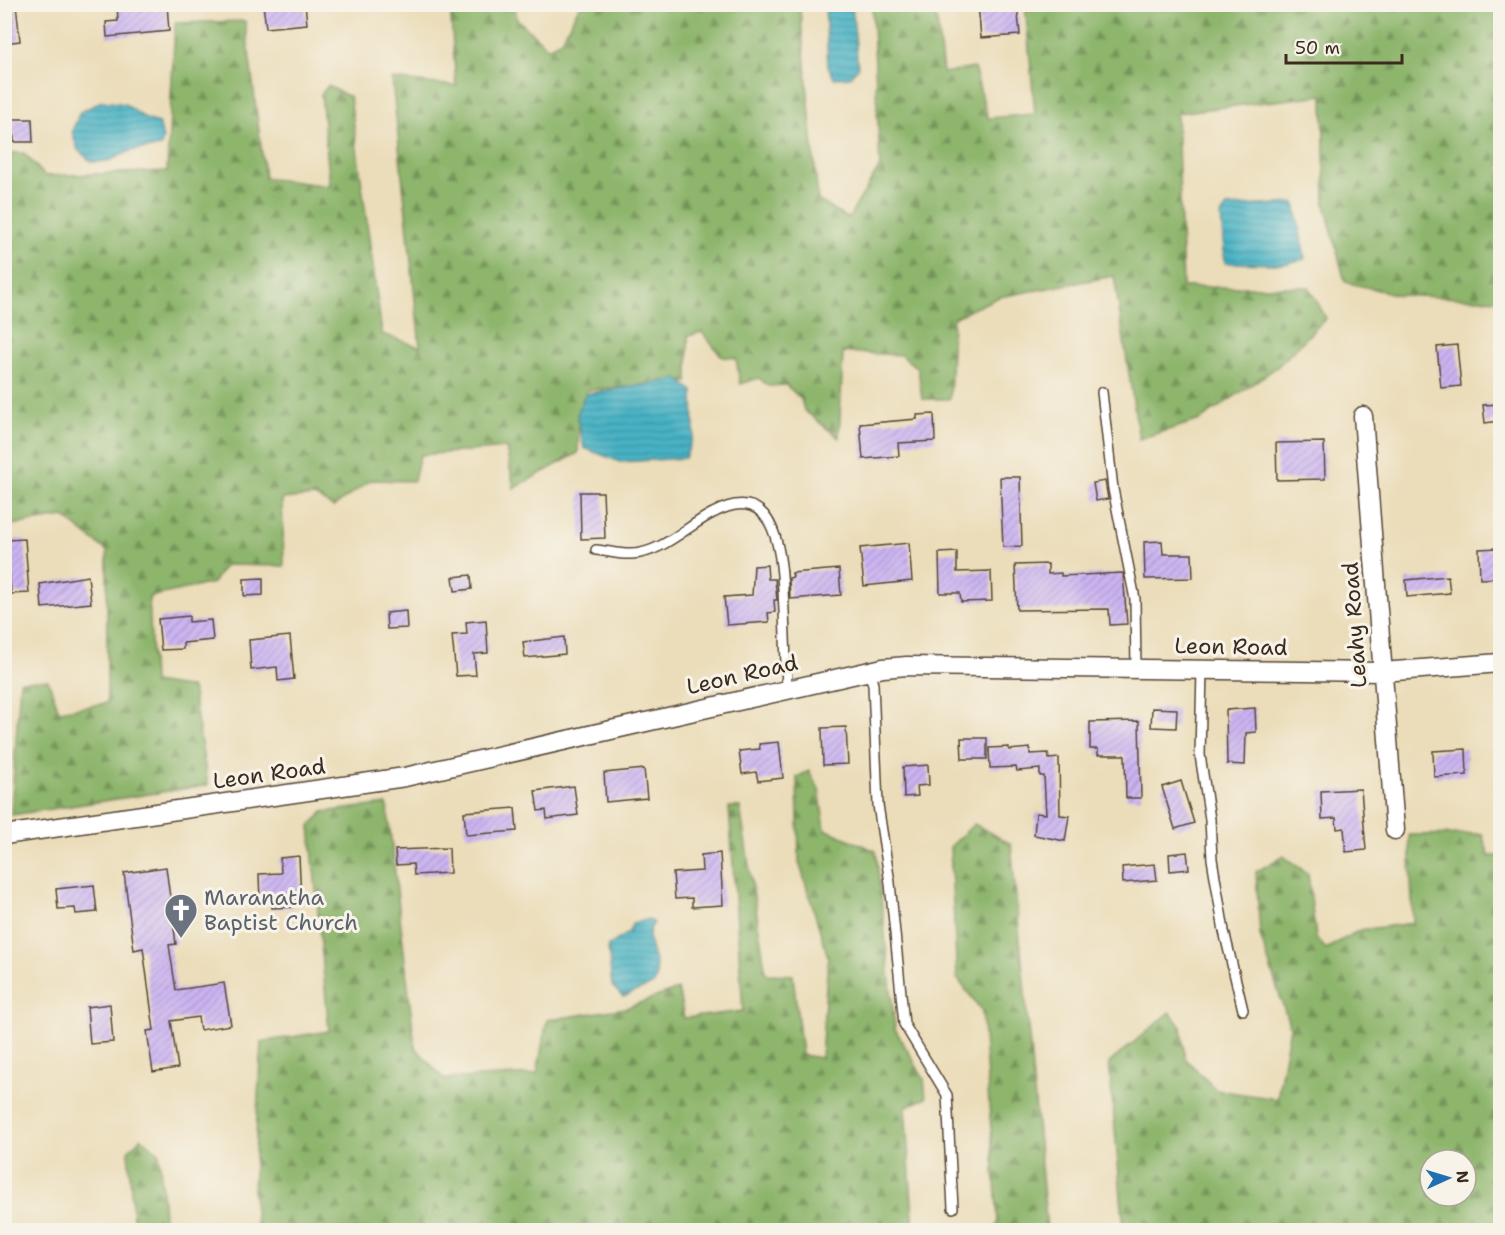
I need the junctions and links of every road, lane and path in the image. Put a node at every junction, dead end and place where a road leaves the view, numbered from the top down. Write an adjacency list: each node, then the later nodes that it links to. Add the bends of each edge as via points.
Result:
1 (1102, 392): 5 (lane, via 1113,489 1135,598)
2 (1363, 416): 8 (street, Leahy Road)
3 (596, 550): 9 (lane, via 633,555 667,541 730,505 757,508 768,518 781,558)
4 (1500, 663): 8 (street, Leon Road)
5 (1136, 669): 6 (street, Leon Road); 7 (street, Leon Road, via 907,666)
6 (1202, 670): 8 (street, Leon Road); 12 (lane, via 1200,755 1212,859)
7 (868, 671): 9 (street, Leon Road); 13 (lane, via 873,684 878,805 904,1024 947,1095)
8 (1382, 672): 10 (street, Leahy Road)
9 (787, 688): 11 (street, Leon Road, via 405,777)
10 (1395, 830)
11 (4, 835)
12 (1243, 1010)
13 (953, 1208)

